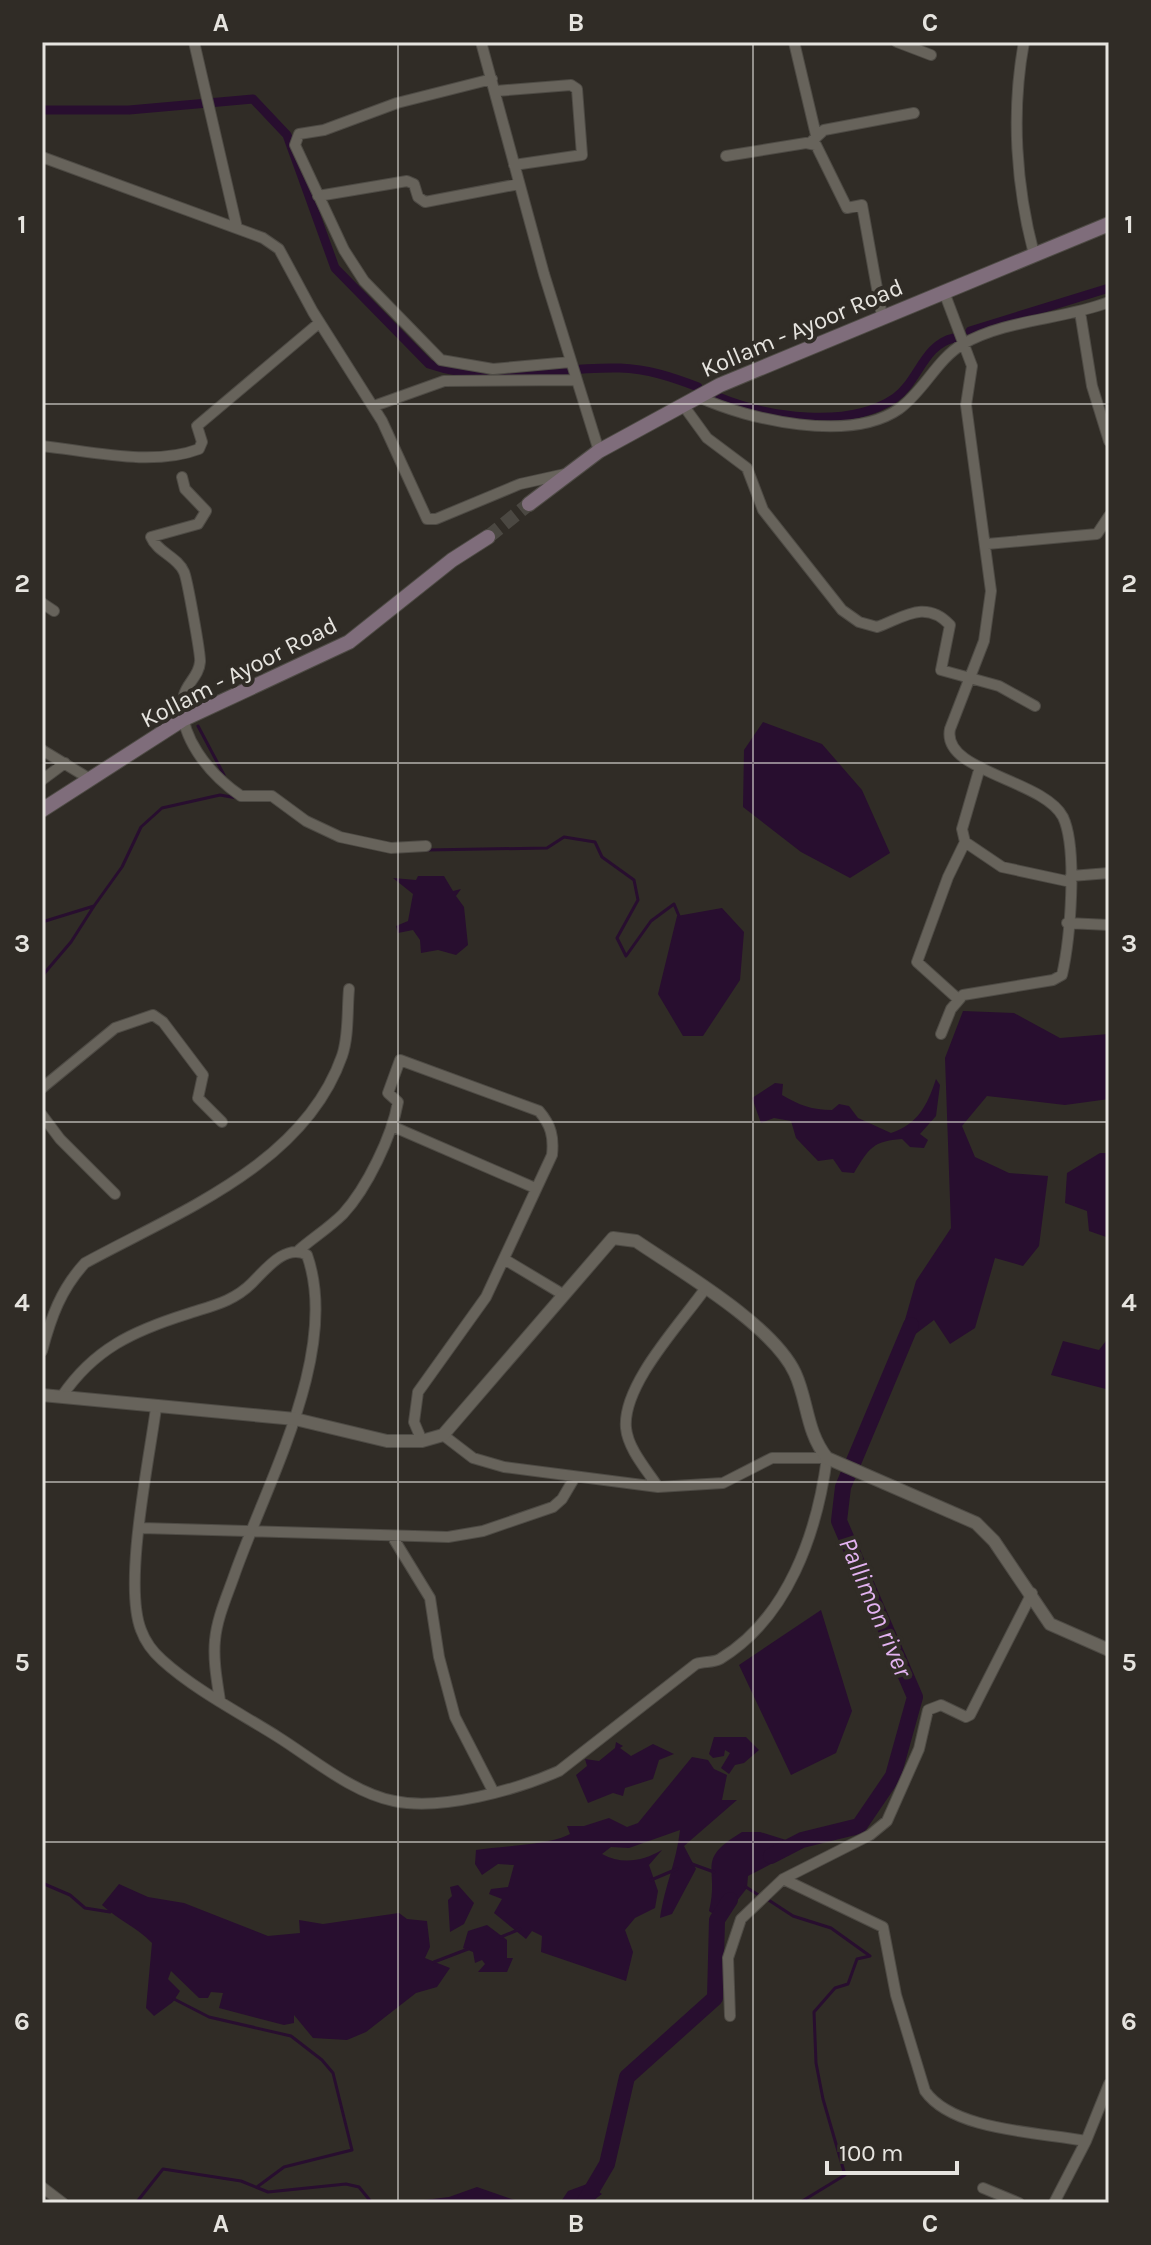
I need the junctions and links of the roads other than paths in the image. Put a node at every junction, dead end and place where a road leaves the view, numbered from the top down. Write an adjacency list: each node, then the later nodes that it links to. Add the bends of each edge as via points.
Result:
1 (194, 42): 16 (street)
2 (481, 42): 7 (street)
3 (794, 42): 9 (street)
4 (897, 42): 6 (street)
5 (1024, 42): 17 (street, via 1018,145 1021,196)
6 (931, 55)
7 (494, 85): 12 (street); 12 (street, via 577,89 582,155); 14 (street, via 397,103 299,134 295,145)
8 (914, 113): 9 (street, via 824,130)
9 (813, 139): 10 (street); 21 (street, via 847,208 862,205)
10 (726, 156)
11 (42, 157): 16 (street)
12 (514, 165): 13 (street)
13 (519, 184): 14 (street, via 425,202 407,181); 24 (street)
14 (318, 196): 24 (street, via 364,281 441,360 493,369)
15 (1109, 224): 17 (main road, Kollam - Ayoor Road)
16 (237, 228): 22 (street, via 279,249)
17 (1034, 254): 18 (main road, Kollam - Ayoor Road)
18 (944, 292): 21 (main road, Kollam - Ayoor Road); 23 (street)
19 (1109, 302): 20 (street)
20 (1080, 312): 23 (street); 29 (street, via 1092,386)
21 (882, 316): 26 (main road, Kollam - Ayoor Road)
22 (319, 323): 28 (street); 30 (street, via 197,426 199,449 158,456)
23 (965, 343): 26 (street, via 900,408 871,421 825,424 752,418); 37 (street, via 972,366 966,405)
24 (570, 363): 25 (street)
25 (574, 378): 28 (street, via 444,381); 31 (street)
26 (699, 397): 27 (main road, Kollam - Ayoor Road)
27 (683, 405): 31 (main road, Kollam - Ayoor Road); 40 (street, via 707,438 747,468 763,510 842,610 877,627 913,612 945,620 950,625 940,668)
28 (374, 406): 32 (street, via 427,519 520,484)
29 (1109, 441)
30 (42, 446)
31 (599, 451): 32 (main road, Kollam - Ayoor Road)
32 (571, 473): 34 (main road, Kollam - Ayoor Road)
33 (182, 477): 42 (street, via 185,489 206,511 198,524 151,537 184,569 190,594 201,661 184,692)
34 (529, 504)
35 (1109, 516): 37 (street, via 1097,534)
36 (488, 537): 42 (main road, Kollam - Ayoor Road, via 349,642)
37 (987, 544): 40 (street, via 990,614)
38 (42, 603): 39 (street)
39 (54, 611)
40 (972, 678): 41 (street); 45 (street, via 948,736 955,752)
41 (1035, 706)
42 (182, 720): 46 (main road, Kollam - Ayoor Road); 50 (street, via 193,747 241,796 272,796 340,837 391,848)
43 (42, 750): 44 (street)
44 (65, 763): 46 (street); 47 (street)
45 (980, 767): 49 (street, via 962,829); 52 (street, via 1037,792 1062,815 1069,835)
46 (90, 779): 48 (main road, Kollam - Ayoor Road)
47 (42, 780)
48 (42, 810)
49 (965, 842): 52 (street, via 1002,867); 56 (street, via 917,962)
50 (426, 846)
51 (1109, 873): 52 (street)
52 (1071, 879): 53 (street)
53 (1067, 923): 54 (street); 56 (street, via 1059,978 969,992)
54 (1109, 925)
55 (349, 989): 68 (street, via 343,1052 308,1117 268,1158 237,1179 85,1263 66,1284)
56 (958, 999): 57 (street)
57 (941, 1034)
58 (42, 1088): 60 (street, via 115,1028 153,1015 203,1075 198,1098)
59 (42, 1115): 63 (street)
60 (222, 1122)
61 (394, 1127): 62 (street); 62 (street, via 398,1102 388,1093 400,1060 539,1111 554,1144); 64 (street, via 344,1213)
62 (535, 1188): 65 (street)
63 (115, 1194)
64 (299, 1250): 70 (street, via 268,1265 232,1300 155,1324 105,1350 87,1362); 72 (street, via 312,1269 316,1312)
65 (504, 1259): 67 (street); 74 (street, via 486,1297 418,1392 414,1422)
66 (705, 1289): 67 (street, via 624,1237 613,1238); 75 (street, via 778,1346 795,1373 815,1443); 77 (street, via 641,1378 626,1410 631,1446)
67 (564, 1295): 73 (street)
68 (42, 1351)
69 (42, 1395): 70 (street)
70 (62, 1396): 71 (street)
71 (156, 1408): 72 (street); 78 (street)
72 (295, 1419): 74 (street, via 387,1441); 79 (street)
73 (443, 1435): 74 (street); 76 (street, via 473,1458)
74 (422, 1441)
75 (830, 1460): 77 (street, via 772,1458 723,1483); 81 (street, via 976,1523); 84 (street, via 797,1569 767,1618 722,1658 696,1664 559,1771)
76 (575, 1477): 77 (street); 80 (street, via 553,1507 483,1531 448,1537)
77 (658, 1487)
78 (141, 1528): 79 (street); 83 (street, via 134,1580 141,1631 164,1661)
79 (250, 1529): 80 (street); 83 (street, via 215,1637)
80 (392, 1536): 84 (street, via 430,1598 455,1717)
81 (1032, 1593): 82 (street, via 1050,1624); 85 (street, via 970,1715 941,1705 928,1710 913,1764 887,1821)
82 (1109, 1650)
83 (220, 1701): 84 (street, via 377,1797 430,1802)
84 (494, 1793)
85 (783, 1879): 86 (street, via 741,1919 734,1934 728,1958); 88 (street, via 883,1927 900,2009 933,2102 963,2119)
86 (730, 2016)
87 (1109, 2084): 88 (street)
88 (1086, 2141): 93 (street)
89 (42, 2187): 91 (street)
90 (983, 2188): 92 (street)
91 (63, 2203)
92 (1019, 2203)
93 (1054, 2203)

